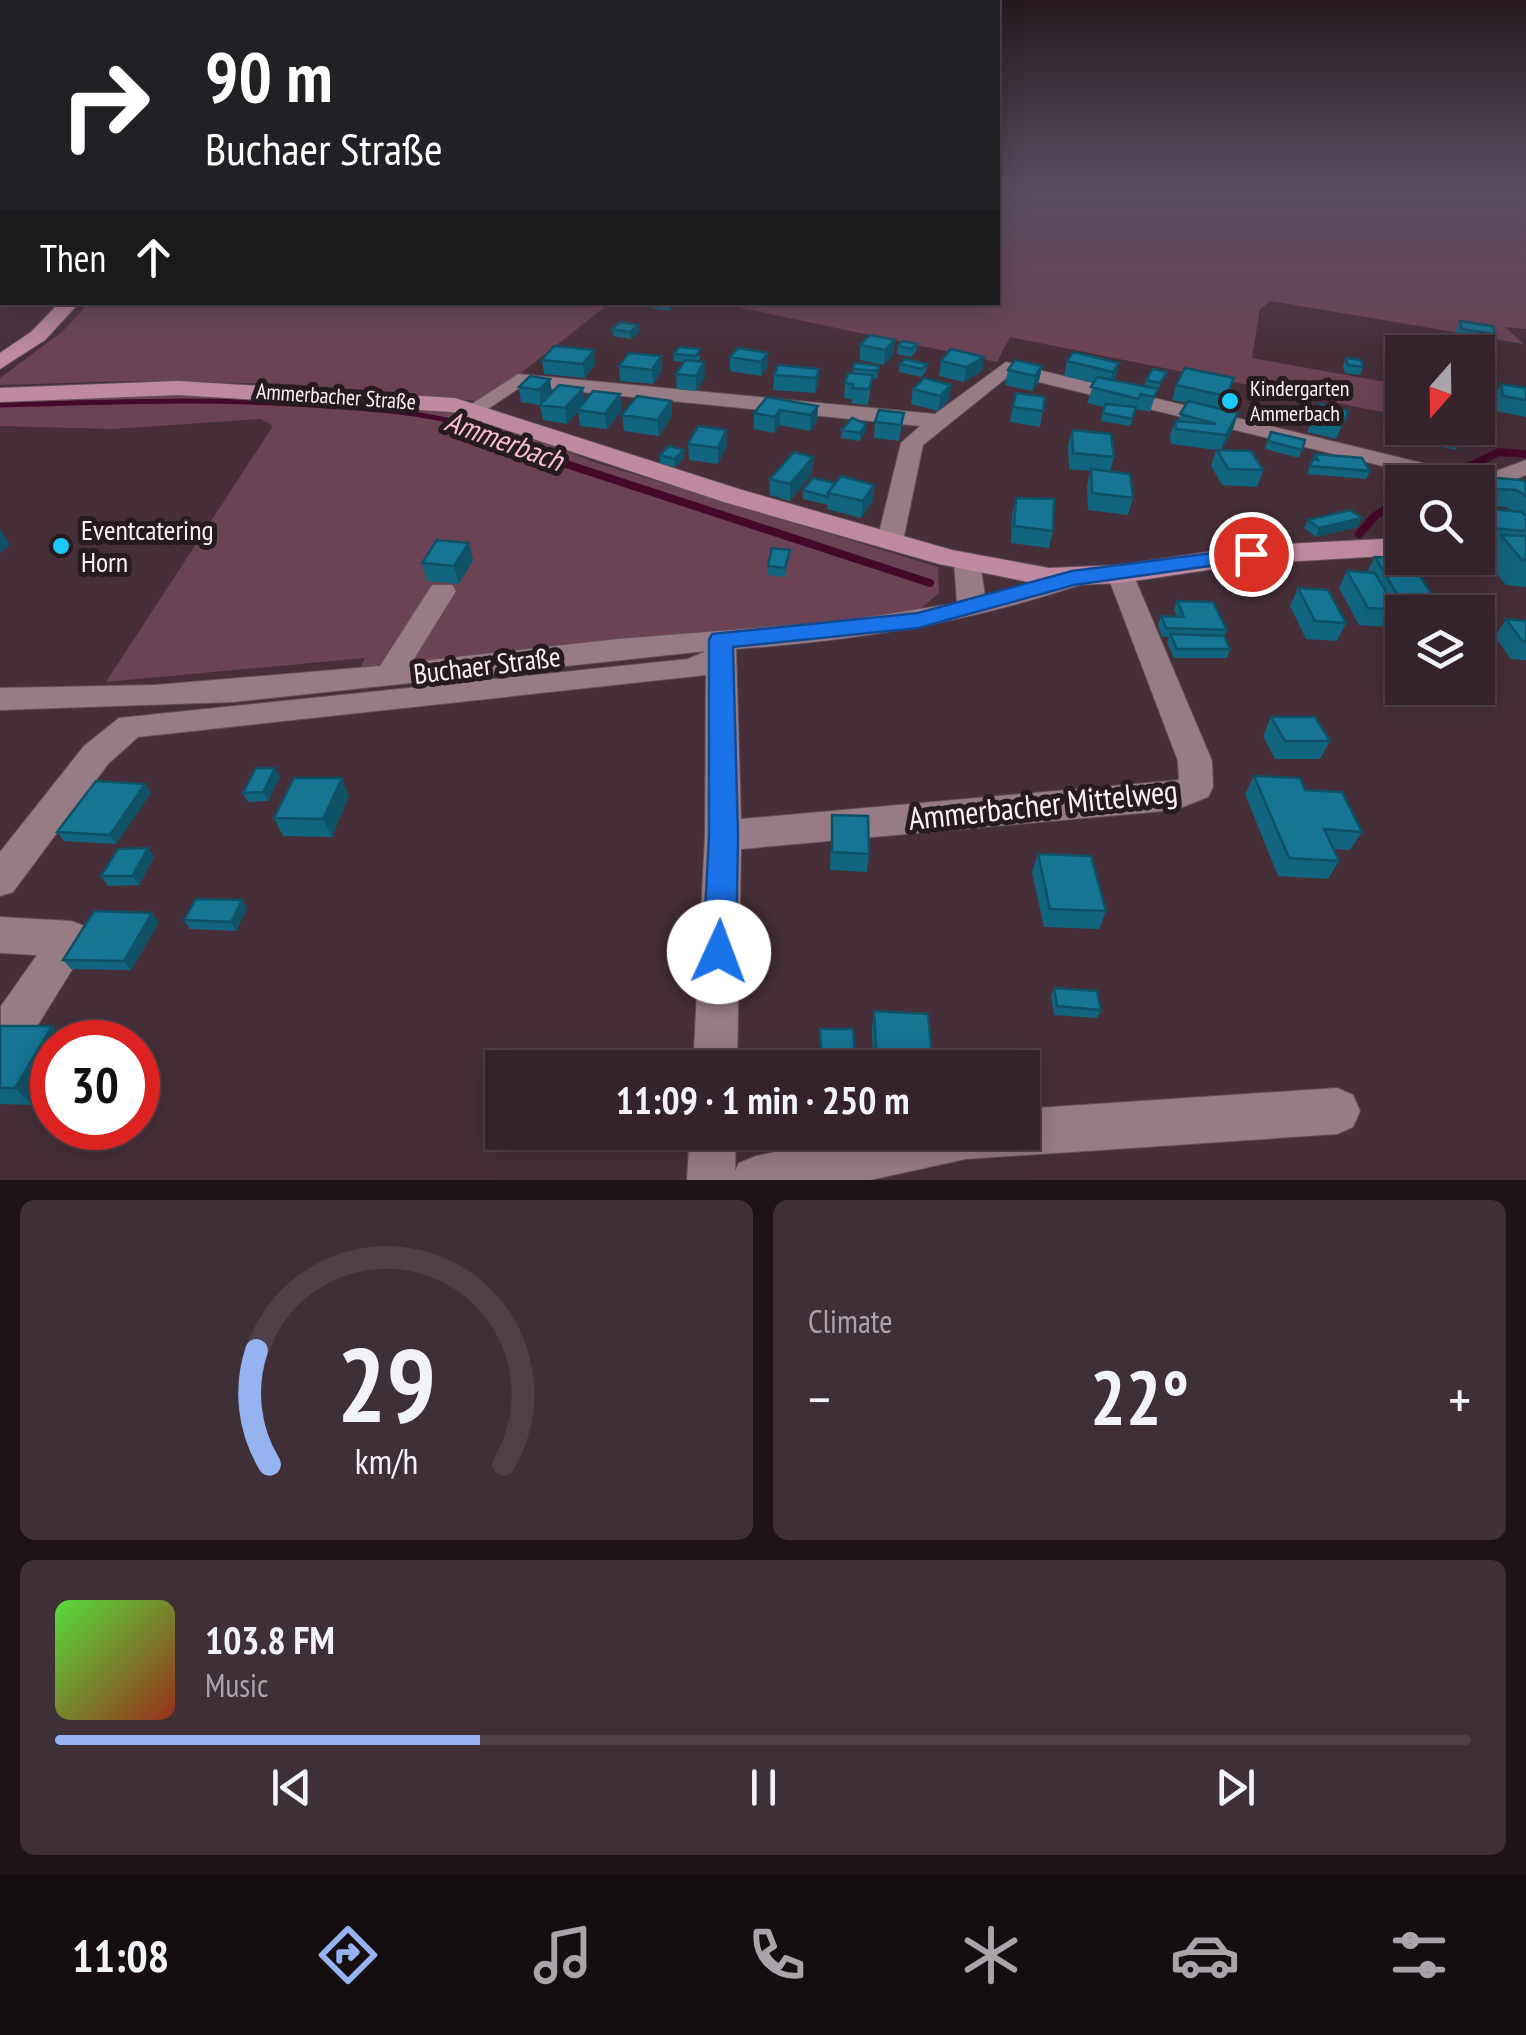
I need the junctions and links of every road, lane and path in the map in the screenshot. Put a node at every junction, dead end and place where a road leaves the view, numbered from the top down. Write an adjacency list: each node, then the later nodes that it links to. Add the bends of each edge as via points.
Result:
1 (68, 305): 2 (main road)
2 (0, 363)
3 (0, 395): 4 (main road, Ammerbacher Straße, via 214,389)
4 (476, 409): 5 (street, via 518,380); 11 (main road, Ammerbacher Straße, via 630,465)
5 (940, 421): 6 (street, via 1006,368); 11 (street, via 912,443)
6 (1409, 465)
7 (1520, 475): 8 (street)
8 (1495, 479)
9 (1495, 488): 10 (street)
10 (1526, 498)
11 (890, 542): 15 (main road, Ammerbacher Straße)
12 (1385, 549): 16 (main road, Ammerbacher Straße, via 1248,555)
13 (1495, 553): 14 (main road)
14 (1526, 556)
15 (968, 562): 17 (main road, Ammerbacher Straße); 19 (street)
16 (1120, 574): 17 (main road, Ammerbacher Straße); 23 (street, Ammerbacher Mittelweg, via 1195,760 1196,787 1175,796)
17 (1072, 578): 19 (street, Buchaer Straße)
18 (442, 591): 21 (street)
19 (972, 608): 20 (street, Buchaer Straße)
20 (721, 649): 21 (street, Buchaer Straße); 23 (street); 24 (street, Buchaer Straße, via 692,670 130,726 96,755)
21 (388, 677): 22 (street, Buchaer Straße, via 100,699)
22 (0, 699)
23 (724, 836): 27 (street)
24 (0, 880)
25 (0, 935): 26 (street, via 72,938)
26 (16, 1021)
27 (716, 1050)
28 (1337, 1111): 29 (street)
29 (1040, 1131)
30 (712, 1150): 32 (street)
31 (899, 1150): 33 (street)
32 (711, 1180)
33 (756, 1180)

